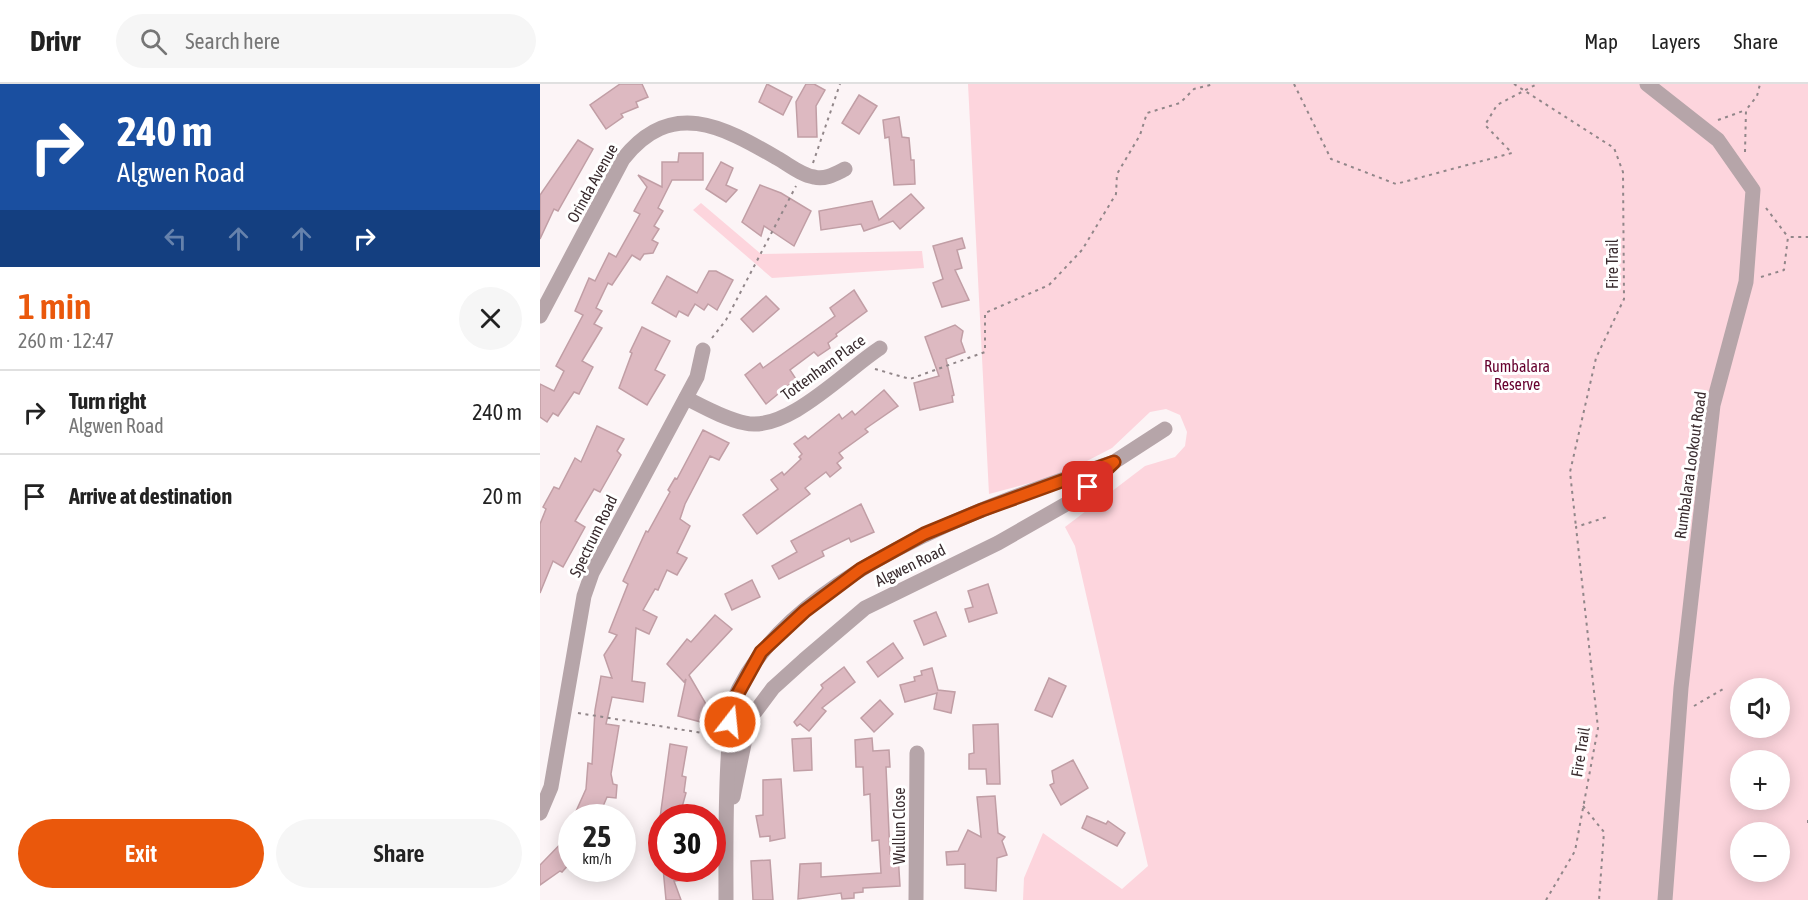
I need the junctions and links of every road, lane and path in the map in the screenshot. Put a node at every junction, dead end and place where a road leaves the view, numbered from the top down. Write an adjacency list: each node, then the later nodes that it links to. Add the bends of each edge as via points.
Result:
1 (840, 84): 12 (path)
2 (1214, 84): 20 (path, via 1194,89 1180,103 1147,113 1140,135 1117,174 1116,194 1082,250 1049,285 985,313 985,352 910,379)
3 (1294, 84): 8 (path, via 1332,159 1396,184 1512,153 1485,125 1497,105)
4 (1515, 84): 8 (path, Fire Trail)
5 (1536, 84): 8 (path)
6 (1647, 84): 13 (street, via 1718,140)
7 (1760, 84): 9 (path, via 1757,96)
8 (1525, 91): 25 (path, Fire Trail, via 1614,148 1623,172 1624,299 1596,358 1570,472)
9 (1746, 110): 10 (path); 13 (path)
10 (1712, 123)
11 (844, 170): 12 (street, via 824,178)
12 (808, 176): 17 (street, Orinda Avenue, via 732,132 712,125 670,124 651,133 635,143 623,159); 19 (path, via 795,186 726,320)
13 (1749, 184): 14 (path); 16 (street, Rumbalara Lookout Road)
14 (1788, 237): 15 (path); 16 (path, via 1784,270)
15 (1808, 237)
16 (1746, 282): 28 (street, Rumbalara Lookout Road, via 1713,405)
17 (540, 316)
18 (880, 348): 20 (street, Tottenham Place)
19 (703, 350): 21 (street, Spectrum Road, via 697,376)
20 (856, 364): 21 (street, Tottenham Place, via 812,399 771,423 745,423)
21 (686, 398): 27 (street, Spectrum Road, via 592,573 584,596)
22 (1165, 429): 23 (street, Algwen Road)
23 (1114, 462): 29 (street, Algwen Road, via 924,534 861,569 805,611 761,652 731,706); 37 (street, Algwen Road, via 1075,499 998,543 865,608 773,688 749,720)
24 (1610, 516): 25 (path)
25 (1576, 527): 32 (path, Fire Trail, via 1598,728)
26 (1725, 688): 28 (path)
27 (564, 710): 29 (path); 31 (street, Spectrum Road)
28 (1679, 715): 43 (street, Rumbalara Lookout Road)
29 (729, 738): 33 (street, Algwen Road)
30 (917, 753): 40 (street, Wullun Close)
31 (546, 785): 34 (street, Spectrum Road)
32 (1583, 806): 41 (path, Fire Trail, via 1575,851); 42 (path, via 1604,832)
33 (726, 811)
34 (540, 813)
35 (1808, 820): 36 (path)
36 (1808, 826)
37 (726, 830)
38 (726, 882): 39 (street, Algwen Road)
39 (726, 900)
40 (916, 900)
41 (1546, 900)
42 (1599, 900)
43 (1665, 900)

